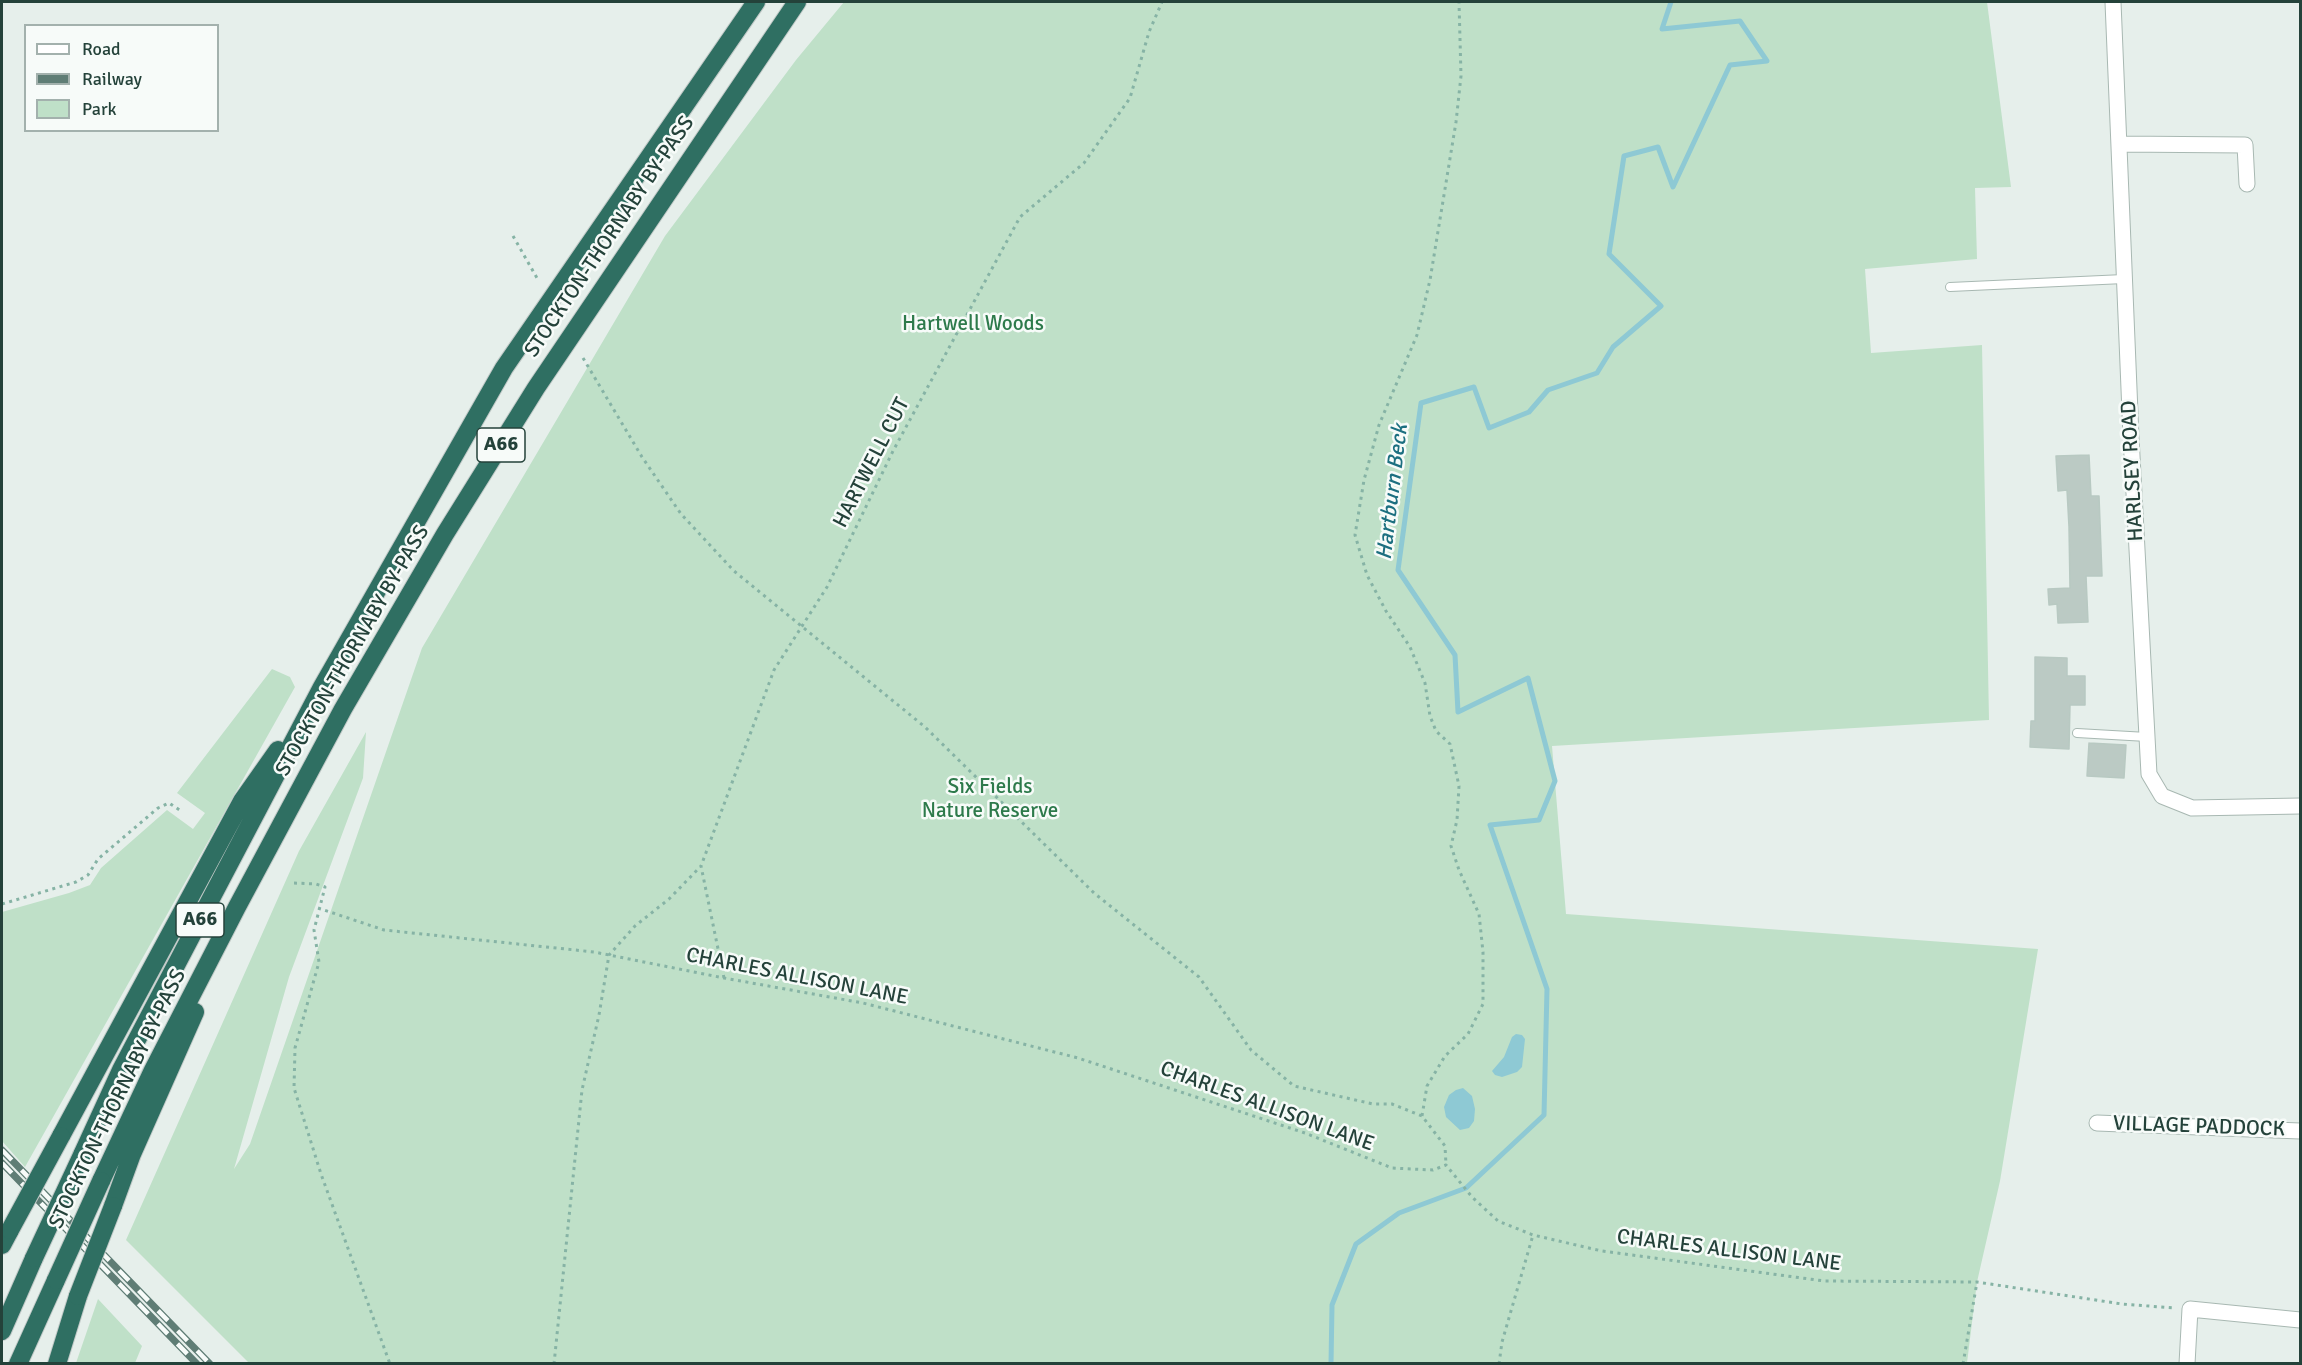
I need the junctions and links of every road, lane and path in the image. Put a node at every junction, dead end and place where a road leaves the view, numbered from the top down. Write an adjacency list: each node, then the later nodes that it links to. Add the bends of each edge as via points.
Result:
1 (756, 2): 14 (highway, STOCKTON-THORNABY BY-PASS / A66, via 504,368)
2 (797, 2): 22 (highway, STOCKTON-THORNABY BY-PASS / A66, via 536,388 469,495 343,709)
3 (1162, 2): 13 (path, HARTWELL CUT, via 1130,98 1084,163 1020,217 893,451 827,587)
4 (1459, 2): 26 (path, via 1461,76 1430,280 1417,335 1379,425 1355,535 1367,575 1410,647 1425,683 1436,731 1450,744 1459,786 1451,846 1479,915 1484,952 1482,1004 1468,1034 1445,1056 1427,1086)
5 (2114, 2): 6 (street, HARLSEY ROAD)
6 (2119, 144): 7 (street, via 2245,145); 10 (street, HARLSEY ROAD)
7 (2247, 184)
8 (513, 236): 9 (path)
9 (537, 278)
10 (2124, 279): 11 (lane); 16 (street, HARLSEY ROAD)
11 (1950, 287)
12 (583, 358): 13 (path, via 681,514 734,571)
13 (802, 626): 19 (path, HARTWELL CUT, via 774,670); 26 (path, via 925,727 1094,893 1199,977 1251,1050 1294,1086 1373,1104 1392,1104)
14 (322, 687): 31 (highway, A66, bridge, via 242,801); 35 (highway, STOCKTON-THORNABY BY-PASS / A66, bridge, via 121,1070)
15 (2077, 733): 16 (lane)
16 (2147, 737): 17 (street, HARLSEY ROAD, via 2149,774 2162,796 2192,808)
17 (2301, 806)
18 (181, 811): 21 (path, via 169,803 158,808 76,882)
19 (701, 866): 24 (path); 25 (path)
20 (294, 883): 23 (path, via 325,888)
21 (2, 904)
22 (237, 908): 36 (highway, STOCKTON-THORNABY BY-PASS / A66, bridge, via 153,1070); 37 (highway, A66, bridge, via 132,1154 78,1296)
23 (318, 908): 24 (path, CHARLES ALLISON LANE, via 384,930); 38 (path, via 314,930 319,962 295,1048 294,1088)
24 (609, 955): 25 (path, CHARLES ALLISON LANE); 39 (path, via 582,1090)
25 (724, 978): 29 (path, CHARLES ALLISON LANE, via 863,1003 1078,1058 1305,1133 1392,1168 1433,1170)
26 (1422, 1116): 29 (path, via 1446,1146)
27 (2097, 1123): 28 (street, VILLAGE PADDOCK)
28 (2301, 1131)
29 (1446, 1165): 30 (path, CHARLES ALLISON LANE, via 1498,1221)
30 (1533, 1235): 32 (path, CHARLES ALLISON LANE, via 1602,1251 1824,1281); 40 (path)
31 (6, 1238)
32 (1977, 1282): 33 (path, CHARLES ALLISON LANE, via 2122,1304); 41 (path)
33 (2190, 1309): 34 (street); 42 (street)
34 (2301, 1320)
35 (2, 1331)
36 (18, 1364)
37 (57, 1364)
38 (390, 1364)
39 (554, 1364)
40 (1499, 1364)
41 (1963, 1364)
42 (2187, 1364)

